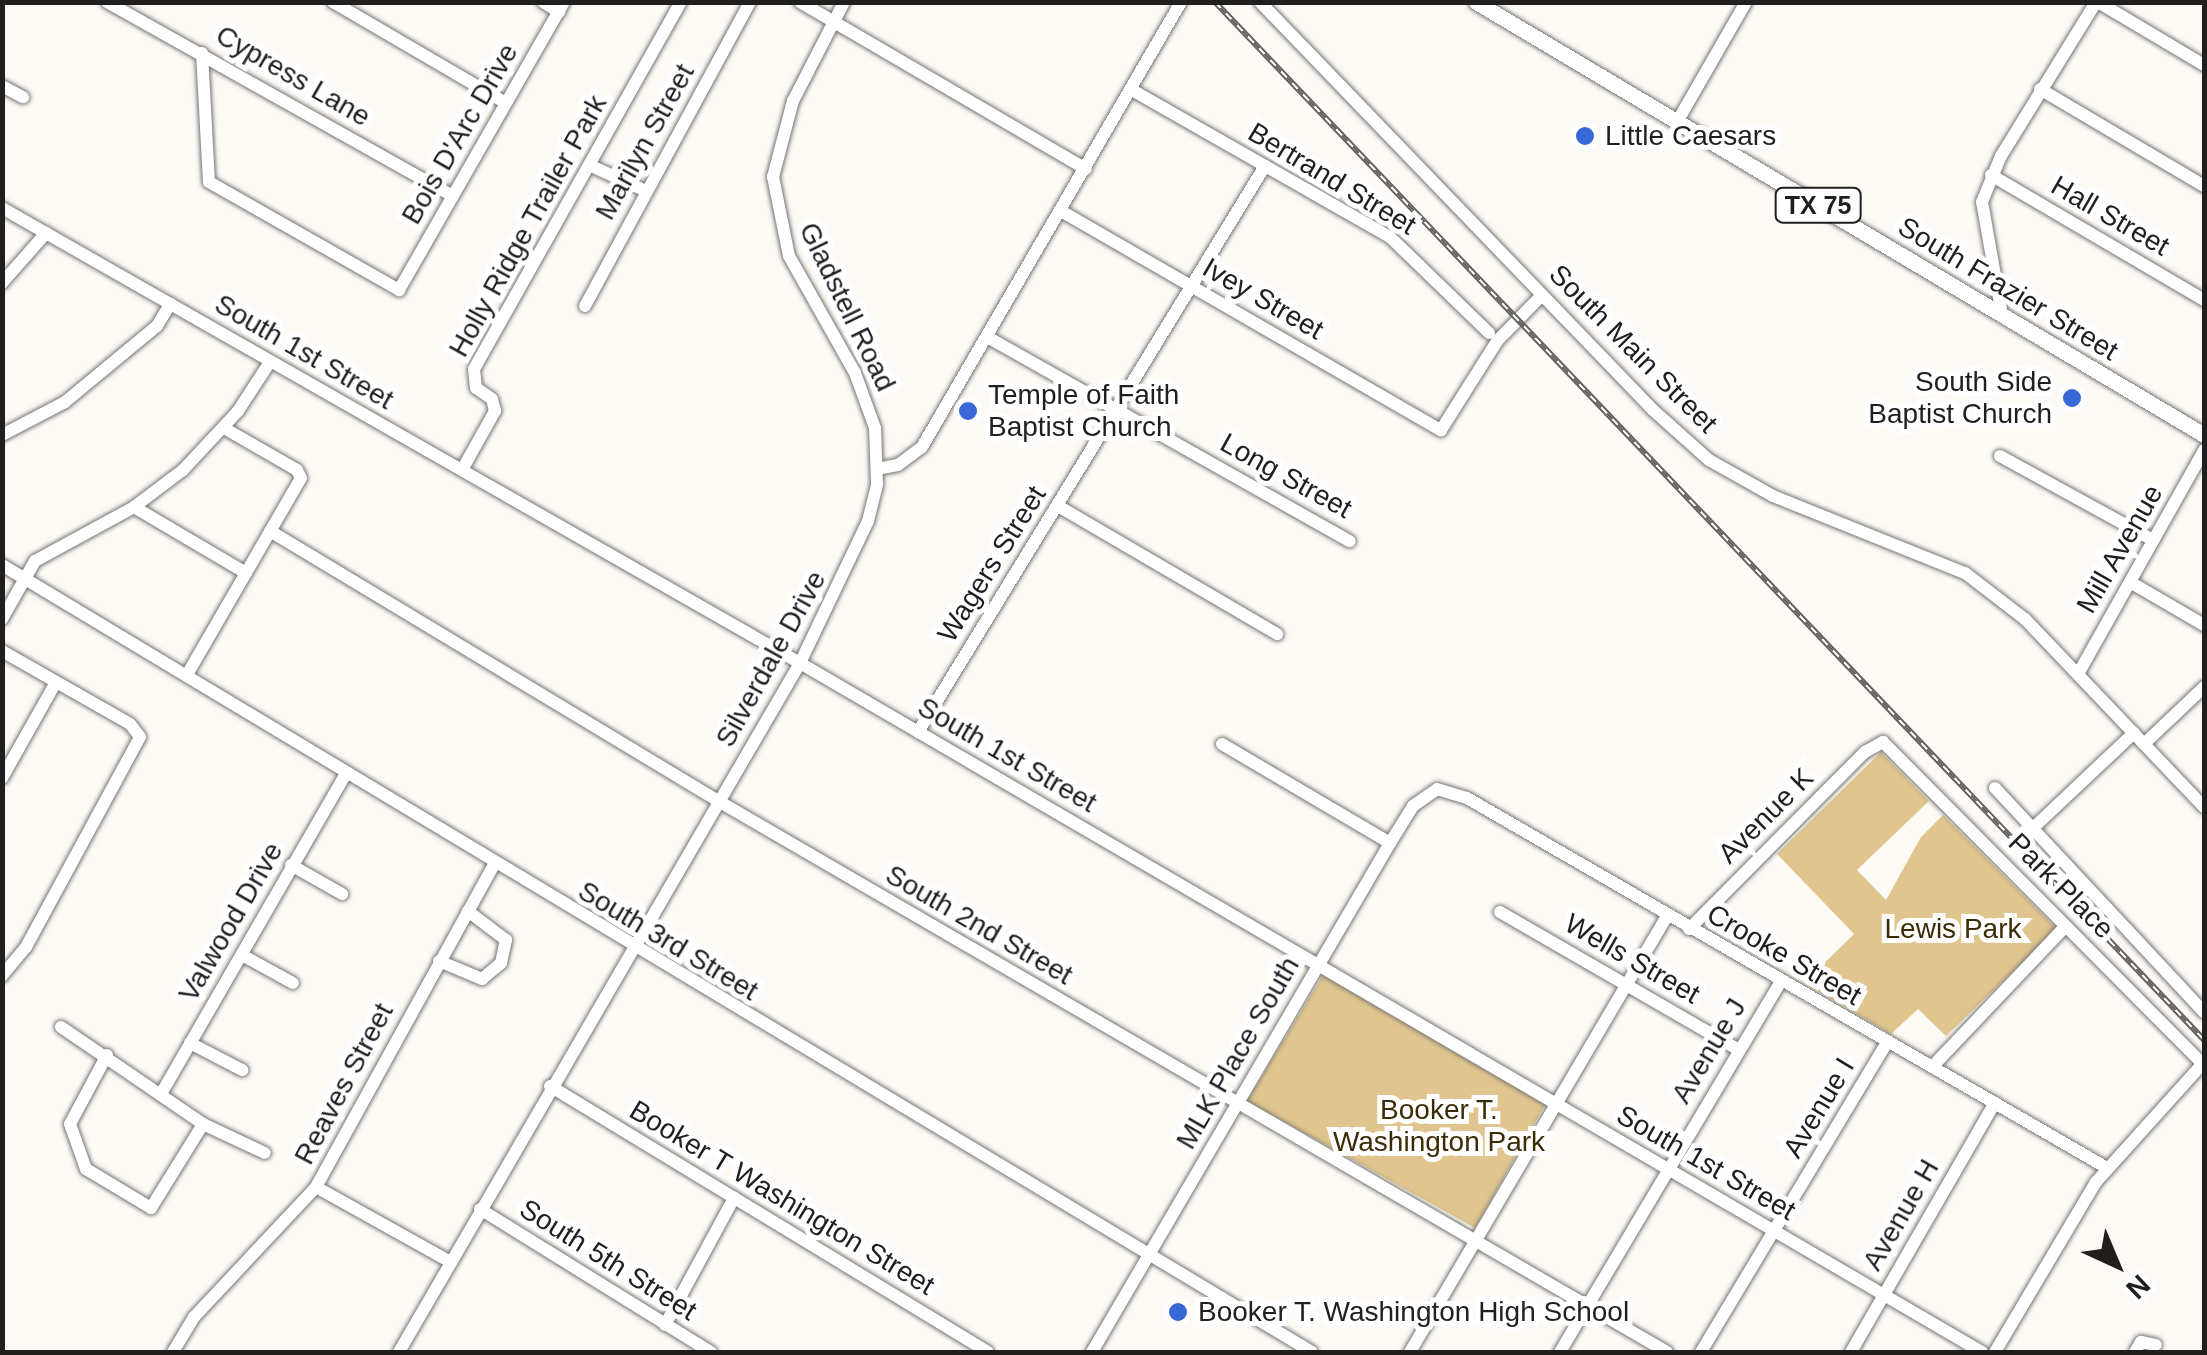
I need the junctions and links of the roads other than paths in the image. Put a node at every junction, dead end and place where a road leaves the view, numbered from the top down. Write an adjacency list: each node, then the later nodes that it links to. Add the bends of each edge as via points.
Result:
1 (107, 2): 15 (street, Cypress Lane)
2 (332, 2): 21 (street)
3 (543, 2): 13 (street)
4 (681, 2): 23 (street, Holly Ridge Trailer Park)
5 (750, 2): 28 (street, Marilyn Street)
6 (800, 2): 14 (street)
7 (844, 2): 14 (street, Gladstell Road)
8 (1260, 2): 35 (street, South Main Street)
9 (1476, 2): 22 (main road, South Frazier Street / TX 75)
10 (1746, 2): 22 (street)
11 (2097, 2): 16 (street); 18 (street)
12 (1180, 3): 19 (street)
13 (561, 7): 21 (street, Bois D'Arc Drive)
14 (833, 22): 25 (street); 49 (street, Gladstell Road, via 793,101 773,177 788,256 867,404)
15 (202, 53): 29 (street, Cypress Lane); 29 (street, Bois D'Arc Drive, via 209,182 399,290)
16 (2204, 65)
17 (2, 86): 20 (street)
18 (2040, 89): 26 (street); 27 (street)
19 (1132, 90): 24 (street, Bertrand Street); 25 (street)
20 (23, 97)
21 (506, 103): 29 (street, Bois D'Arc Drive)
22 (1677, 122): 39 (main road, South Frazier Street / TX 75)
23 (589, 165): 28 (street); 50 (street, Holly Ridge Trailer Park, via 474,369 476,388 492,400 494,411)
24 (1265, 166): 34 (street, Wagers Street); 40 (street, Bertrand Street, via 1390,237)
25 (1086, 169): 31 (street)
26 (1991, 175): 36 (street, Hall Street); 39 (street, via 1984,227)
27 (2204, 186)
28 (646, 191): 38 (street, Marilyn Street)
29 (452, 196)
30 (2, 208): 32 (street, South 1st Street)
31 (1061, 212): 34 (street, Ivey Street); 41 (street)
32 (46, 233): 33 (street); 37 (street, South 1st Street)
33 (2, 283)
34 (1191, 286): 35 (street, Ivey Street, via 1441,430 1498,340); 43 (street, Wagers Street)
35 (1542, 295): 66 (street, South Main Street, via 1709,460 1773,496 1961,571 2025,619)
36 (2204, 300)
37 (170, 304): 42 (street, South 1st Street); 45 (street, via 157,326 65,402)
38 (584, 306)
39 (2002, 314): 46 (main road, South Frazier Street / TX 75)
40 (1489, 333)
41 (989, 338): 43 (street, Long Street); 49 (street, via 922,446 898,465)
42 (270, 362): 44 (street); 50 (street, South 1st Street)
43 (1118, 410): 51 (street, Wagers Street); 54 (street, Long Street)
44 (224, 428): 52 (street); 53 (street, via 300,474)
45 (2, 435)
46 (2204, 436)
47 (2204, 450): 55 (street, Mill Avenue)
48 (2000, 456): 55 (street)
49 (877, 469): 64 (street, Silverdale Drive, via 856,554)
50 (462, 470): 64 (street, South 1st Street)
51 (1058, 506): 62 (street); 69 (street, Wagers Street)
52 (134, 507): 57 (street); 58 (street, via 42,556)
53 (270, 531): 57 (street); 77 (street, South 2nd Street)
54 (1350, 540)
55 (2153, 540): 59 (street, Mill Avenue)
56 (2, 565): 58 (street, South 3rd Street)
57 (246, 573): 65 (street)
58 (26, 579): 60 (street); 65 (street, South 3rd Street)
59 (2130, 582): 61 (street); 66 (street, Mill Avenue)
60 (2, 619)
61 (2204, 625)
62 (1277, 634)
63 (2, 651): 67 (street)
64 (800, 663): 69 (street, South 1st Street); 77 (street, Silverdale Drive)
65 (188, 674): 73 (street, South 3rd Street)
66 (2078, 674): 70 (street, South Main Street)
67 (56, 682): 74 (street); 93 (street, via 130,724 140,737 26,946)
68 (2204, 688): 70 (street)
69 (918, 732): 92 (street, South 1st Street)
70 (2139, 738): 78 (street, South Main Street); 79 (street)
71 (1882, 742): 87 (street, Park Place); 88 (street, Avenue K)
72 (1222, 744): 80 (street)
73 (345, 775): 81 (street, South 3rd Street); 82 (street, Valwood Drive)
74 (2, 778)
75 (1995, 788): 79 (street)
76 (1437, 789): 80 (street, MLK Place South, via 1413,806); 86 (street, Crooke Street, via 1468,798)
77 (720, 802): 89 (street, Silverdale Drive); 109 (street, South 2nd Street)
78 (2204, 807)
79 (2032, 829): 97 (street)
80 (1390, 842): 92 (street, MLK Place South)
81 (494, 865): 84 (street, Reaves Street); 89 (street, South 3rd Street)
82 (291, 866): 83 (street); 90 (street, Valwood Drive)
83 (342, 894)
84 (468, 911): 91 (street, Reaves Street); 91 (street, via 506,940 501,963 482,979)
85 (1500, 912): 96 (street, Wells Street)
86 (1667, 916): 88 (street, Crooke Street); 96 (street)
87 (2066, 927): 103 (street, Park Place); 104 (street)
88 (1689, 930): 94 (street, Crooke Street)
89 (632, 949): 106 (street, Silverdale Drive); 120 (street, South 3rd Street)
90 (242, 955): 95 (street); 99 (street, Valwood Drive)
91 (439, 961): 115 (street, Reaves Street)
92 (1318, 964): 109 (street, MLK Place South); 110 (street, South 1st Street)
93 (2, 976)
94 (1780, 982): 100 (street, Crooke Street); 101 (street, Avenue J)
95 (293, 984)
96 (1627, 984): 101 (street, Wells Street); 110 (street)
97 (2204, 1012)
98 (61, 1027): 102 (street)
99 (190, 1043): 105 (street); 107 (street, Valwood Drive)
100 (1887, 1043): 104 (street, Crooke Street); 118 (street, Avenue I)
101 (1738, 1050): 114 (street, Avenue J)
102 (107, 1055): 107 (street); 111 (street, via 70,1124 86,1169 150,1208)
103 (2204, 1063): 113 (street)
104 (1932, 1067): 108 (street, Crooke Street)
105 (242, 1070)
106 (550, 1086): 116 (street, Booker T Washington Street); 117 (street, Silverdale Drive)
107 (162, 1094): 111 (street)
108 (1995, 1103): 113 (street, Crooke Street); 122 (street, Avenue H)
109 (1238, 1104): 119 (street, South 2nd Street); 120 (street, MLK Place South)
110 (1556, 1104): 114 (street, South 1st Street); 119 (street)
111 (203, 1124): 112 (street)
112 (265, 1152)
113 (2107, 1168): 138 (street)
114 (1667, 1171): 118 (street, South 1st Street); 123 (street, Avenue J)
115 (316, 1187): 121 (street); 126 (street, Reaves Street, via 194,1317)
116 (734, 1198): 124 (street); 129 (street, Booker T Washington Street)
117 (480, 1209): 121 (street, Silverdale Drive); 124 (street, South 5th Street)
118 (1774, 1231): 122 (street, South 1st Street); 135 (street, Avenue I)
119 (1477, 1240): 123 (street, South 2nd Street); 132 (street)
120 (1148, 1256): 130 (street, MLK Place South); 131 (street, South 3rd Street)
121 (450, 1261): 127 (street, Silverdale Drive)
122 (1884, 1296): 136 (street, Avenue H); 137 (street, South 1st Street)
123 (1589, 1306): 133 (street, Avenue J); 134 (street, South 2nd Street)
124 (665, 1325): 128 (street, South 5th Street)
125 (2156, 1346): 139 (street, via 2141,1342)
126 (174, 1352)
127 (398, 1352)
128 (711, 1352)
129 (988, 1352)
130 (1092, 1352)
131 (1312, 1352)
132 (1410, 1352)
133 (1560, 1352)
134 (1667, 1352)
135 (1701, 1352)
136 (1851, 1352)
137 (1982, 1352)
138 (1994, 1352)
139 (2134, 1352)

